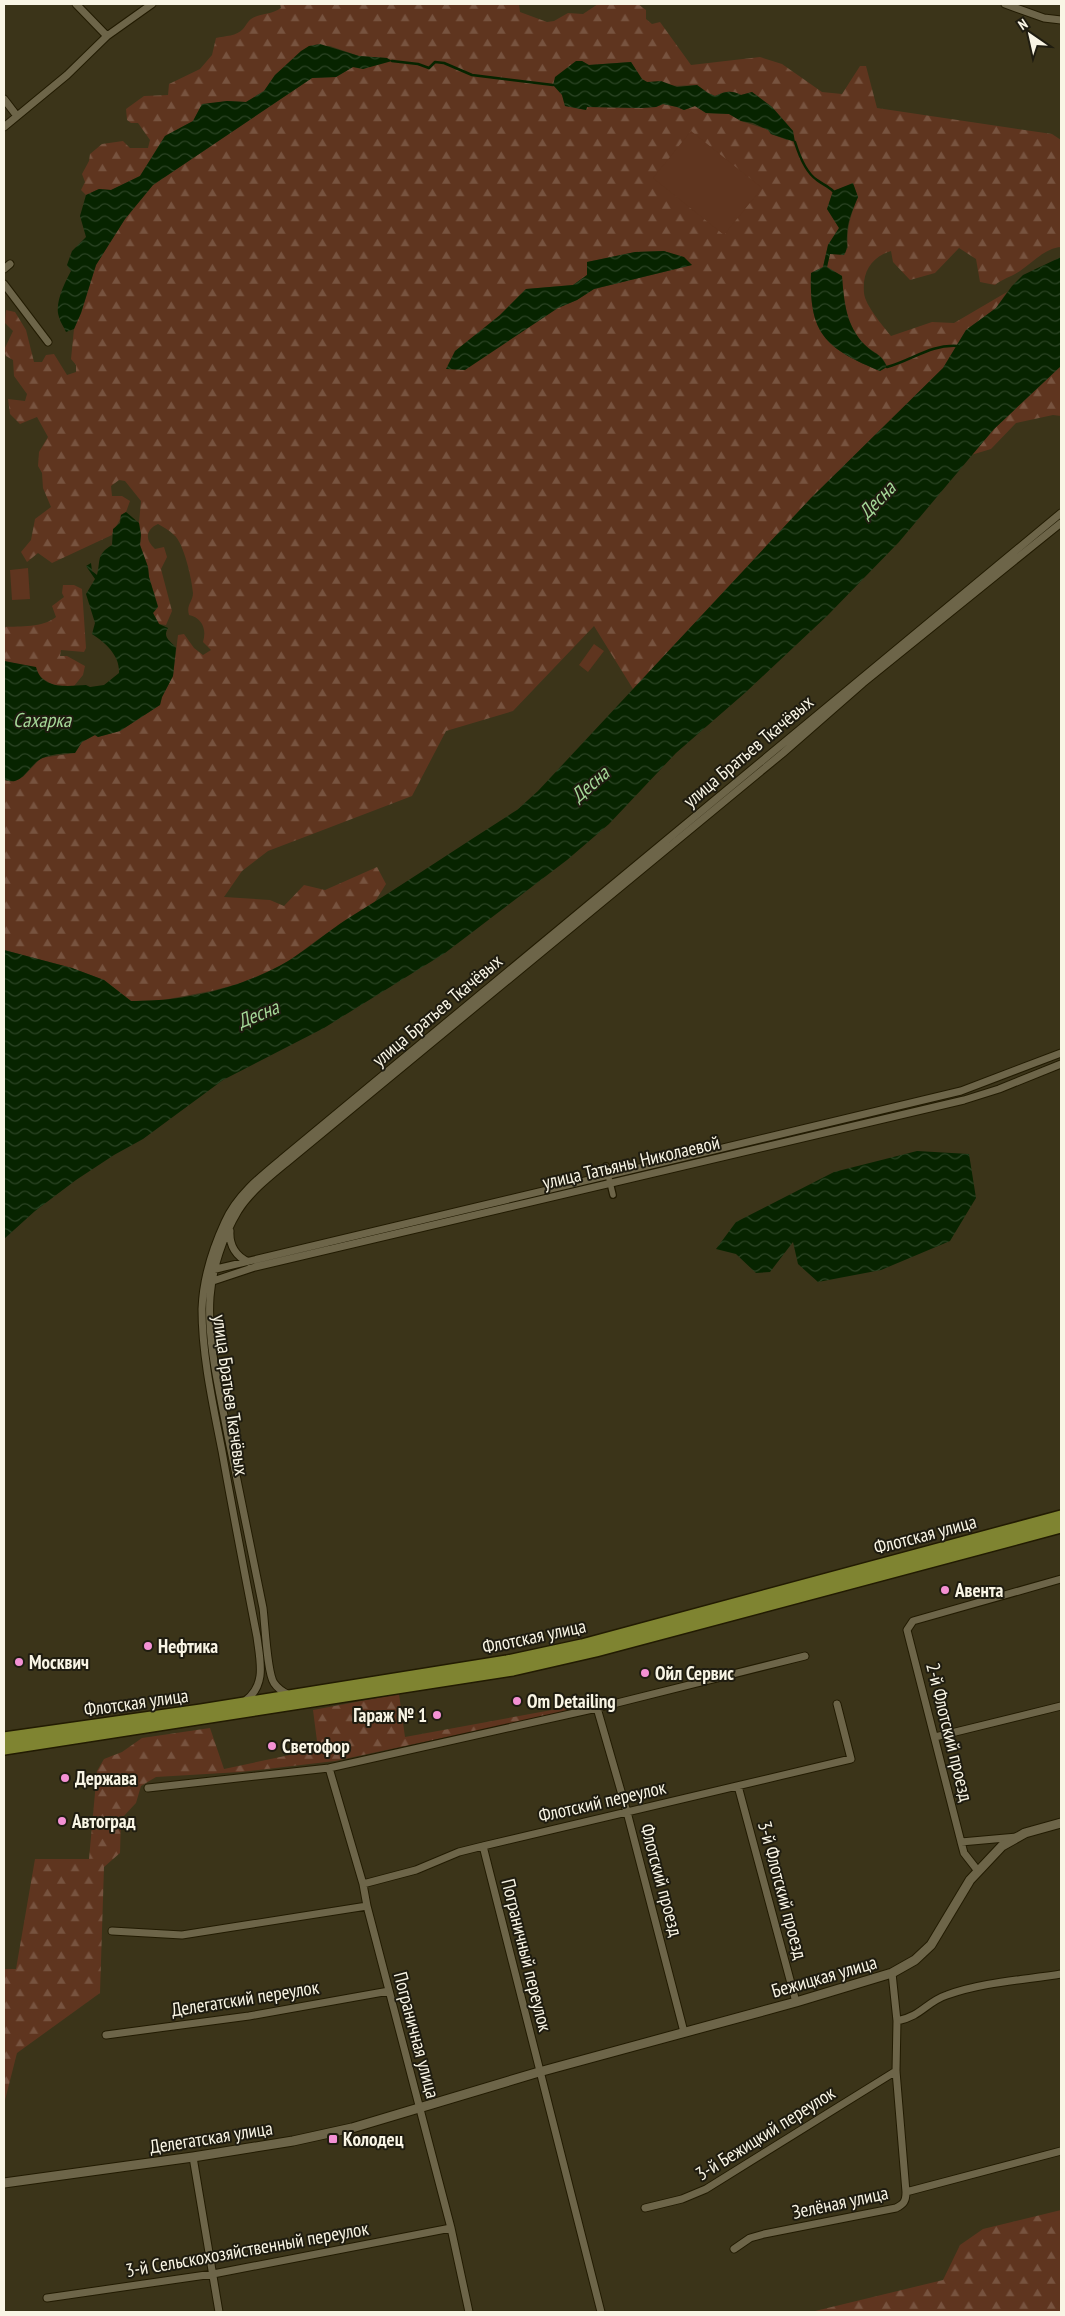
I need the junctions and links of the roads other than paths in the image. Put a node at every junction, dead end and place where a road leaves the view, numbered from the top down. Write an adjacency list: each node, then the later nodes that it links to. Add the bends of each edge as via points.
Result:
1 (76, 4): 5 (street)
2 (152, 4): 5 (street)
3 (1005, 4): 4 (street, via 1044,18)
4 (1061, 20)
5 (107, 36): 7 (street, via 67,76)
6 (4, 99): 7 (street)
7 (18, 116): 8 (street)
8 (4, 127)
9 (4, 284): 10 (street)
10 (48, 342)
11 (1061, 513): 20 (street, улица Братьев Ткачёвых, via 254,1183 225,1222)
12 (1061, 523): 18 (street, улица Братьев Ткачёвых, via 286,1163 258,1187)
13 (1061, 1054): 16 (street, улица Татьяны Николаевой, via 961,1092)
14 (1061, 1064): 16 (street, улица Татьяны Николаевой, via 964,1100)
15 (606, 1166): 16 (street)
16 (610, 1180): 17 (street); 19 (street, улица Татьяны Николаевой)
17 (613, 1195)
18 (231, 1225): 19 (street, via 232,1246); 20 (street, улица Братьев Ткачёвых)
19 (250, 1265): 20 (street, улица Татьяны Николаевой); 21 (street, улица Татьяны Николаевой); 23 (street)
20 (212, 1270): 21 (street, улица Братьев Ткачёвых); 22 (street, улица Братьев Ткачёвых)
21 (213, 1281): 22 (street, улица Татьяны Николаевой); 23 (street, улица Братьев Ткачёвых)
22 (205, 1283): 29 (street, улица Братьев Ткачёвых, via 202,1310 207,1365 261,1670 260,1683 254,1694)
23 (211, 1289): 28 (street, улица Братьев Ткачёвых, via 210,1309 219,1389 263,1608 269,1670 272,1681)
24 (1061, 1516): 28 (main road, Флотская улица, via 582,1645 507,1661)
25 (1061, 1527): 35 (main road, Флотская улица, via 513,1670)
26 (1061, 1580): 33 (street, 2-й Флотский проезд, via 912,1621 907,1630)
27 (805, 1656): 32 (street)
28 (289, 1695): 29 (main road, Флотская улица)
29 (241, 1703): 34 (main road, Флотская улица)
30 (837, 1704): 37 (street, Флотский переулок, via 851,1759)
31 (1061, 1706): 33 (street)
32 (597, 1708): 36 (street); 39 (street, Флотский проезд)
33 (935, 1737): 42 (street, 2-й Флотский проезд)
34 (4, 1738)
35 (4, 1749)
36 (329, 1768): 38 (street); 45 (street, Пограничная улица)
37 (738, 1786): 39 (street, Флотский переулок); 51 (street, 3-й Флотский проезд)
38 (148, 1788)
39 (627, 1812): 43 (street, Флотский переулок); 53 (street, Флотский проезд)
40 (1061, 1823): 41 (street, Бежицкая улица)
41 (1017, 1837): 42 (street); 44 (street, Бежицкая улица, via 1002,1846)
42 (960, 1842): 44 (street, 2-й Флотский проезд, via 964,1854)
43 (483, 1846): 45 (street, Флотский переулок, via 416,1870); 56 (street, Пограничный переулок)
44 (978, 1871): 48 (street, Бежицкая улица, via 931,1945 915,1960)
45 (363, 1884): 46 (street, Пограничная улица)
46 (367, 1906): 47 (street, via 182,1935); 50 (street, Пограничная улица)
47 (112, 1932)
48 (892, 1972): 51 (street, Бежицкая улица); 52 (street)
49 (1061, 1974): 52 (street, via 960,1991 933,2001 911,2018)
50 (389, 1991): 54 (street, Делегатский переулок, via 249,2016); 57 (street, Пограничная улица)
51 (796, 2002): 53 (street, Бежицкая улица)
52 (896, 2021): 55 (street)
53 (684, 2032): 56 (street, Бежицкая улица)
54 (106, 2035)
55 (896, 2071): 61 (street); 62 (street, 3-й Бежицкий переулок, via 706,2189 682,2200)
56 (539, 2072): 57 (street, Бежицкая улица); 69 (street)
57 (420, 2108): 59 (street, Делегатская улица, via 303,2139); 63 (street, Пограничная улица)
58 (1061, 2151): 61 (street, Зелёная улица)
59 (193, 2157): 60 (street, Делегатская улица); 65 (street)
60 (4, 2183)
61 (906, 2192): 64 (street, Зелёная улица, via 903,2205 896,2208 764,2234 750,2238)
62 (645, 2208)
63 (452, 2228): 65 (street, 3-й Сельскохозяйственный переулок); 68 (street, Пограничная улица)
64 (734, 2249)
65 (213, 2274): 66 (street, 3-й Сельскохозяйственный переулок); 67 (street)
66 (47, 2298)
67 (219, 2312)
68 (469, 2312)
69 (601, 2312)

